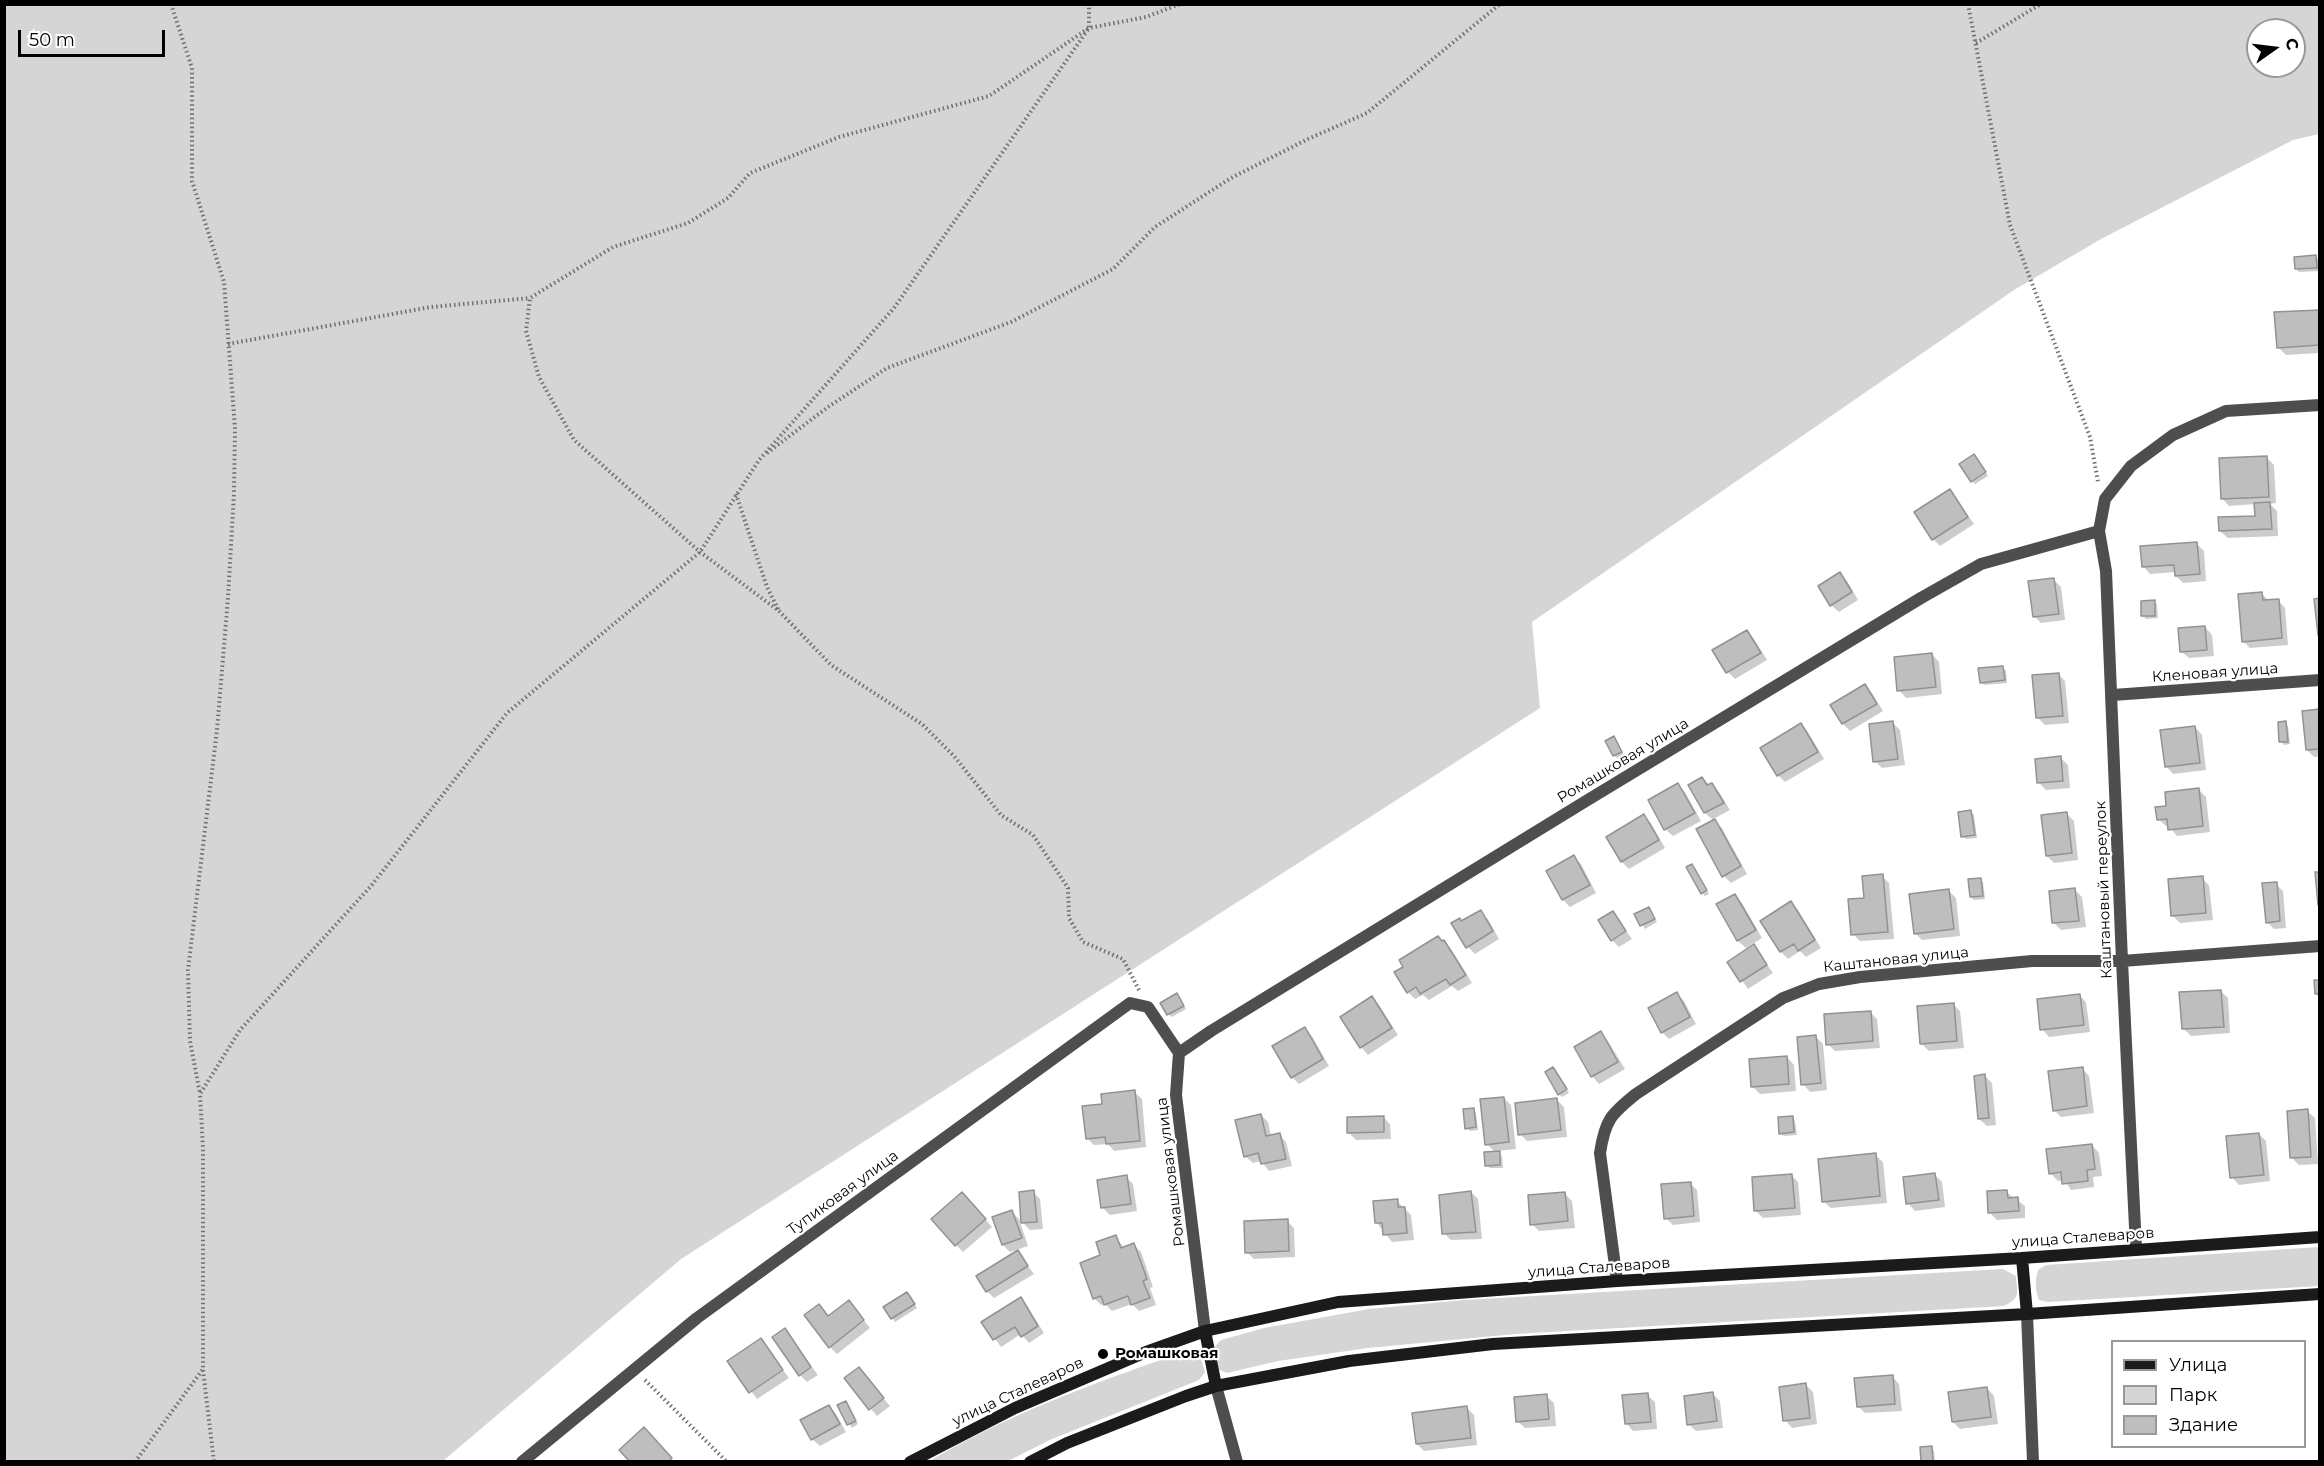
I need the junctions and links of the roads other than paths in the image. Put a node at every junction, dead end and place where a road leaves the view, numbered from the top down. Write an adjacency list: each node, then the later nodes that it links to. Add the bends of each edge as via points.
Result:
1 (2319, 405): 2 (street, via 2226,411 2173,435 2131,466 2105,499)
2 (2099, 531): 4 (street, Каштановый переулок, via 2106,571); 7 (street, Ромашковая улица, via 1981,564 1921,598)
3 (2319, 680): 4 (street, Кленовая улица)
4 (2113, 695): 6 (street, Каштановый переулок)
5 (2319, 946): 6 (street, Каштановая улица)
6 (2122, 961): 9 (street, Каштановый переулок); 11 (street, Каштановая улица, via 2032,961 1860,977 1819,984 1783,998 1614,1112 1603,1132 1600,1153)
7 (1179, 1053): 14 (street, Ромашковая улица, via 1176,1095); 16 (street, Тупиковая улица, via 1148,1007 1130,1003 706,1311)
8 (2319, 1237): 9 (main road, улица Сталеваров)
9 (2136, 1248): 10 (main road, улица Сталеваров)
10 (2022, 1258): 11 (main road, улица Сталеваров); 13 (main road)
11 (1617, 1281): 14 (main road, улица Сталеваров, via 1338,1302)
12 (2319, 1294): 13 (main road)
13 (2027, 1314): 15 (main road, via 1493,1344 1350,1361); 20 (street)
14 (1205, 1331): 15 (main road); 17 (main road, улица Сталеваров, via 1015,1408)
15 (1216, 1386): 18 (main road); 19 (street)
16 (522, 1461)
17 (910, 1461)
18 (1030, 1461)
19 (1237, 1461)
20 (2033, 1461)

